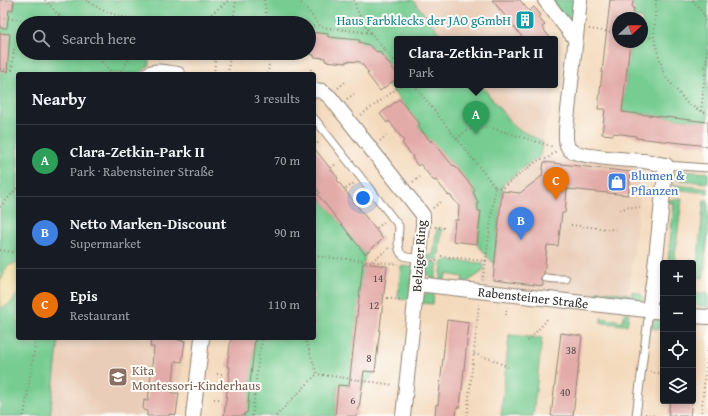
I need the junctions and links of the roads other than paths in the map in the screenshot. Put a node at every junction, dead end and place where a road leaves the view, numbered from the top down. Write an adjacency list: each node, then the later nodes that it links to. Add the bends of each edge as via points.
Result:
1 (544, 0): 3 (street)
2 (580, 0): 3 (street)
3 (576, 33): 8 (street, via 566,129 568,147 573,152 586,155)
4 (150, 72): 5 (street)
5 (164, 72)
6 (316, 90): 10 (street, Belziger Ring, via 330,97 423,215)
7 (316, 121): 10 (lane, via 399,226 400,254)
8 (666, 165): 9 (lane); 14 (street)
9 (708, 168)
10 (420, 258): 13 (street, Belziger Ring)
11 (546, 278): 12 (lane)
12 (566, 279)
13 (417, 284): 14 (street, Rabensteiner Straße); 20 (street, Belziger Ring)
14 (648, 310): 15 (street, Rabensteiner Straße); 21 (lane)
15 (660, 312)
16 (696, 316): 17 (street)
17 (708, 317)
18 (202, 340): 19 (street)
19 (193, 416)
20 (403, 416)
21 (636, 416)

